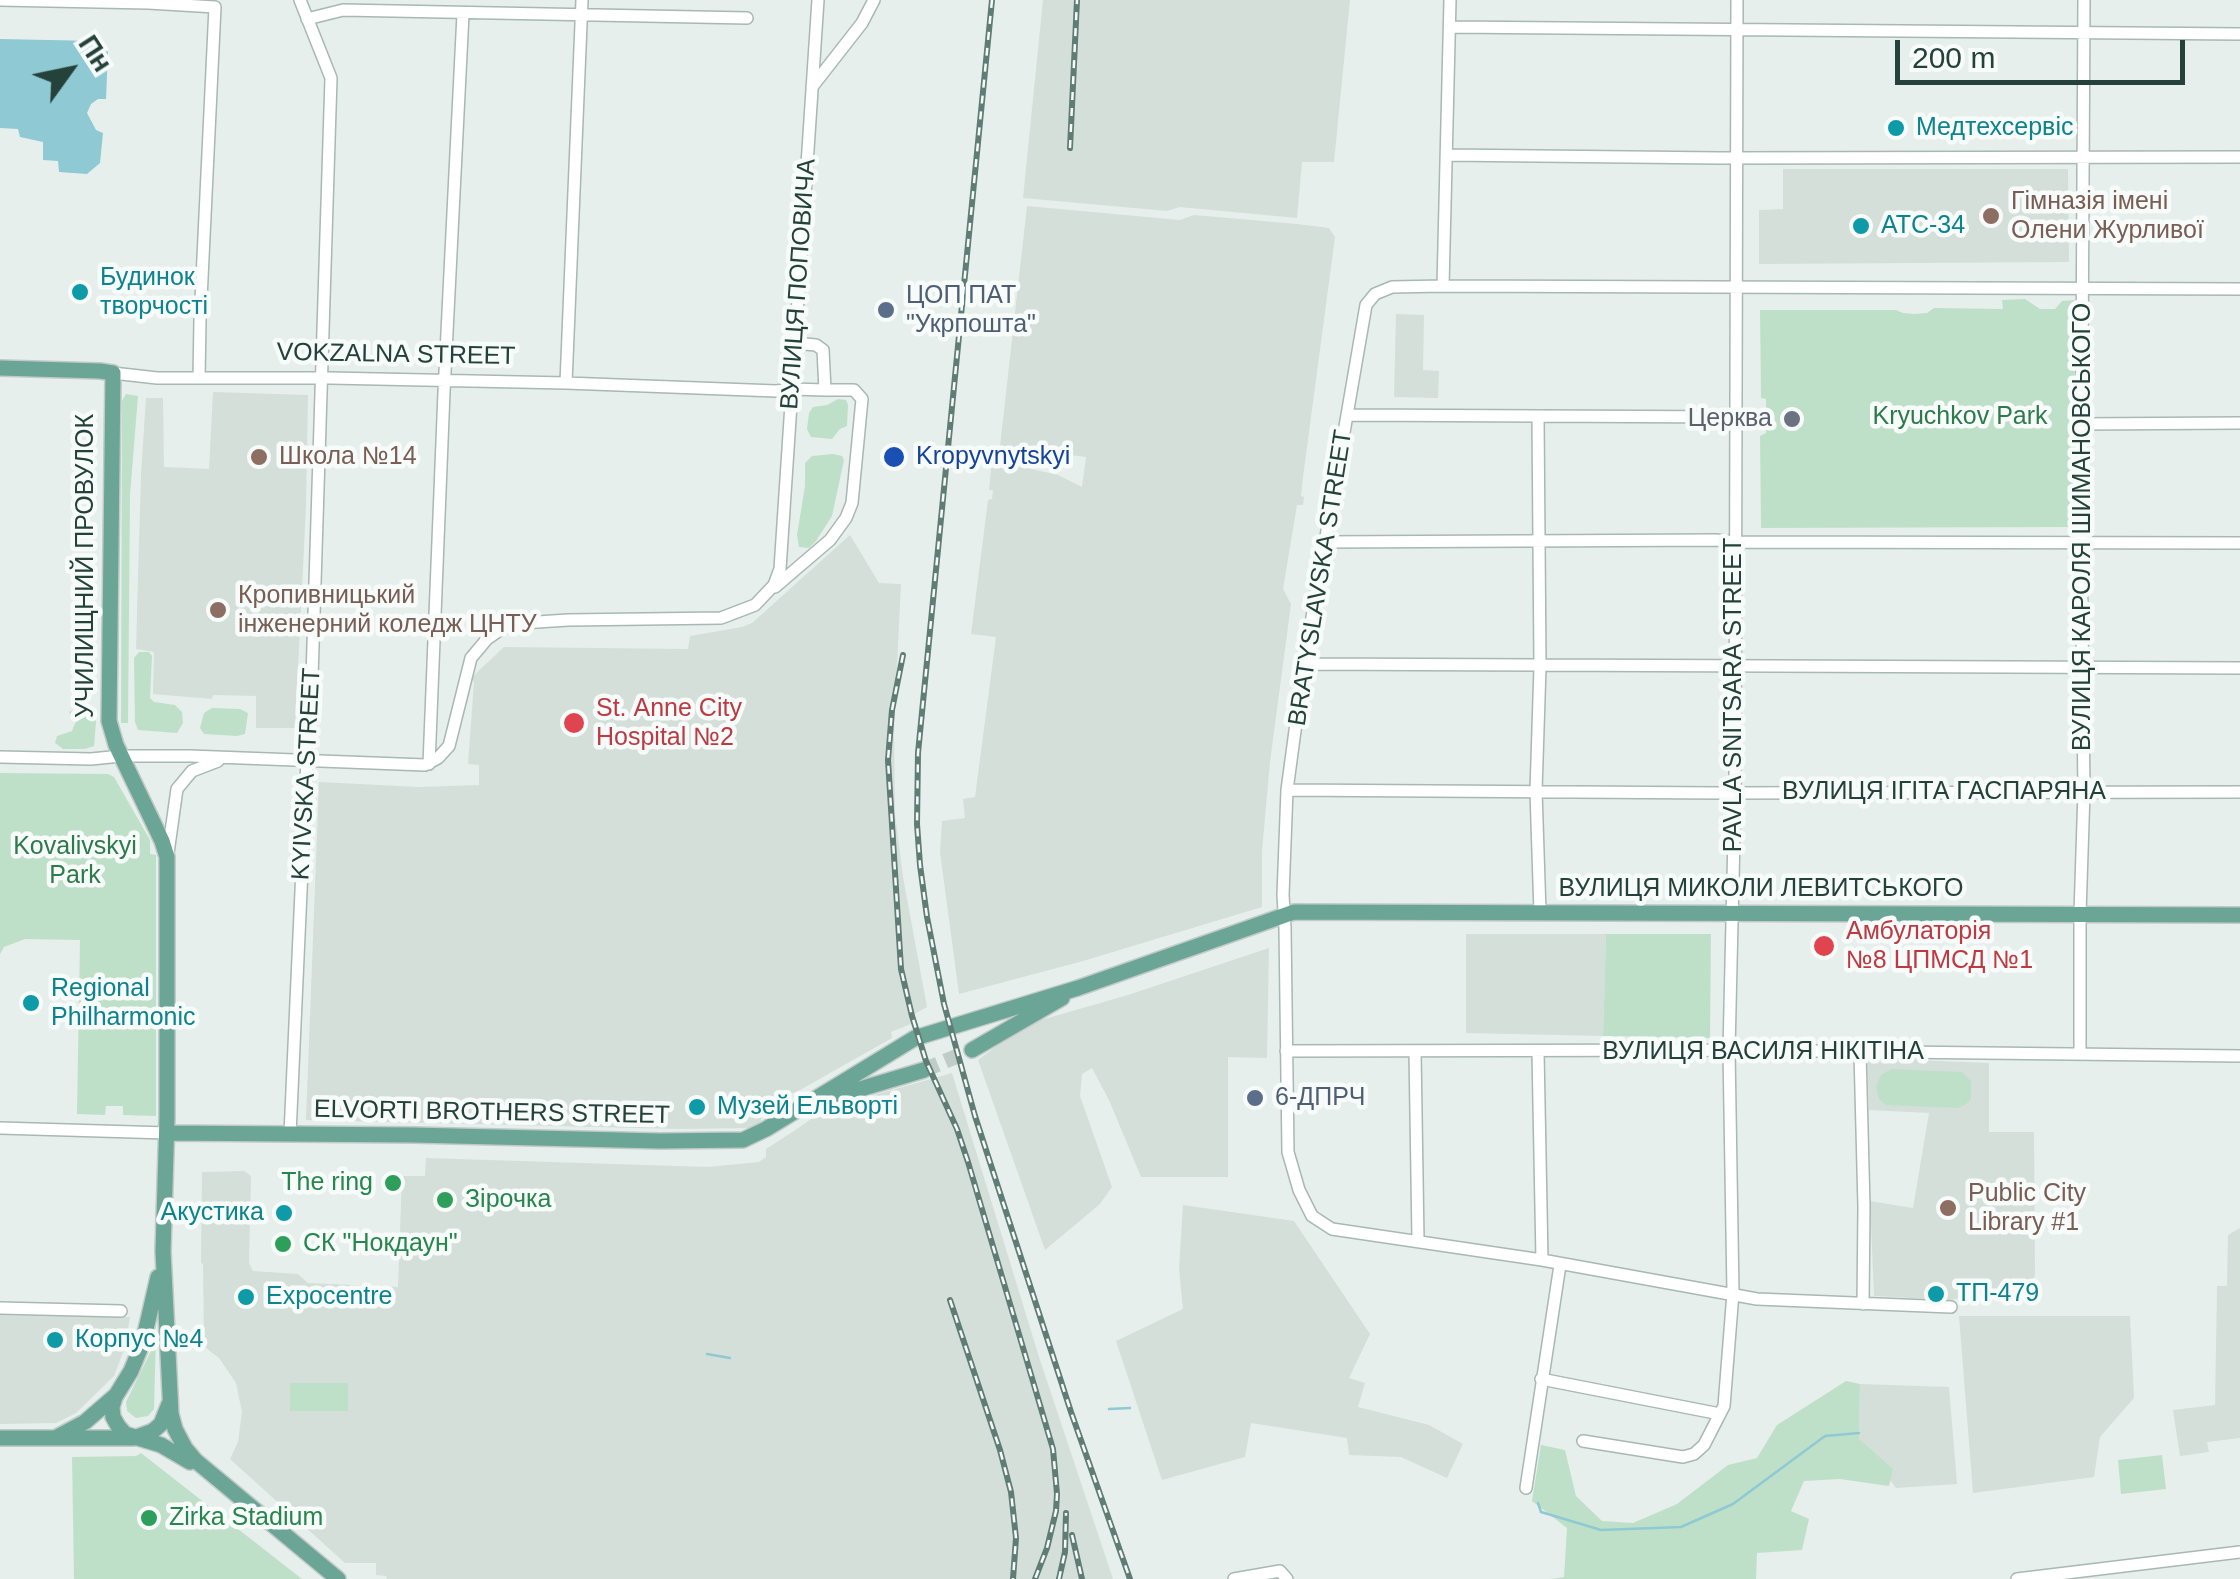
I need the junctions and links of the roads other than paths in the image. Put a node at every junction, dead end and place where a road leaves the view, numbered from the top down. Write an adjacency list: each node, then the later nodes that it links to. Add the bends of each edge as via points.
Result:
1 (0, 0): 29 (street, via 215,7)
2 (300, 0): 12 (street, KYIVSKA STREET)
3 (582, 0): 10 (street)
4 (818, 0): 17 (street, ВУЛИЦЯ ПОПОВИЧА)
5 (874, 0): 17 (street)
6 (1450, 0): 13 (street)
7 (1737, 0): 14 (street, PAVLA SNITSARA STREET)
8 (2084, 0): 15 (street, ВУЛИЦЯ КАРОЛЯ ШИМАНОВСЬКОГО)
9 (463, 14): 10 (street); 12 (street, via 343,10); 31 (street)
10 (581, 16): 11 (street); 32 (street)
11 (747, 18)
12 (308, 19): 30 (street, KYIVSKA STREET, via 331,78)
13 (1450, 27): 14 (street); 18 (street)
14 (1737, 31): 15 (street); 20 (street, PAVLA SNITSARA STREET)
15 (2084, 34): 16 (street); 21 (street, ВУЛИЦЯ КАРОЛЯ ШИМАНОВСЬКОГО)
16 (2240, 34)
17 (812, 88): 26 (street, ВУЛИЦЯ ПОПОВИЧА)
18 (1447, 155): 20 (street); 22 (street)
19 (2240, 157): 21 (street)
20 (1736, 158): 21 (street); 23 (street, PAVLA SNITSARA STREET)
21 (2084, 158): 24 (street, ВУЛИЦЯ КАРОЛЯ ШИМАНОВСЬКОГО)
22 (1443, 286): 23 (street); 35 (street, BRATYSLAVSKA STREET, via 1392,288 1370,299)
23 (1734, 286): 24 (street); 37 (street, PAVLA SNITSARA STREET)
24 (2082, 289): 25 (street); 39 (street, ВУЛИЦЯ КАРОЛЯ ШИМАНОВСЬКОГО)
25 (2240, 289)
26 (794, 344): 33 (street, ВУЛИЦЯ ПОПОВИЧА); 34 (street, via 823,350)
27 (0, 368): 28 (main road, VOKZALNA STREET)
28 (113, 373): 29 (street, VOKZALNA STREET); 51 (main road, УЧИЛИЩНИЙ ПРОВУЛОК, via 109,722)
29 (199, 378): 30 (street, VOKZALNA STREET)
30 (322, 378): 31 (street, VOKZALNA STREET); 54 (street, KYIVSKA STREET)
31 (445, 382): 32 (street, VOKZALNA STREET); 55 (street)
32 (566, 383): 33 (street, VOKZALNA STREET)
33 (792, 389): 34 (street, VOKZALNA STREET); 45 (street, ВУЛИЦЯ ПОПОВИЧА, via 780,569)
34 (826, 390): 45 (street, via 854,390 862,399 849,511 830,540)
35 (1348, 415): 36 (street); 41 (street, BRATYSLAVSKA STREET)
36 (1538, 417): 37 (street); 40 (street)
37 (1734, 417): 42 (street, PAVLA SNITSARA STREET)
38 (2240, 423): 39 (street)
39 (2082, 424): 43 (street, ВУЛИЦЯ КАРОЛЯ ШИМАНОВСЬКОГО)
40 (1538, 541): 41 (street); 42 (street); 48 (street)
41 (1327, 542): 46 (street, BRATYSLAVSKA STREET)
42 (1734, 542): 43 (street); 47 (street, PAVLA SNITSARA STREET)
43 (2081, 543): 44 (street); 49 (street, ВУЛИЦЯ КАРОЛЯ ШИМАНОВСЬКОГО)
44 (2240, 543)
45 (768, 592): 55 (street, via 747,610 721,618 553,621 501,630 470,658 448,746)
46 (1304, 664): 48 (street); 56 (street, BRATYSLAVSKA STREET)
47 (1734, 666): 48 (street); 49 (street); 60 (street, PAVLA SNITSARA STREET)
48 (1540, 667): 57 (street)
49 (2084, 667): 50 (street); 58 (street, ВУЛИЦЯ КАРОЛЯ ШИМАНОВСЬКОГО)
50 (2240, 668)
51 (121, 756): 52 (street); 53 (street); 61 (main road, УЧИЛИЩНИЙ ПРОВУЛОК)
52 (235, 757): 54 (street); 61 (street, via 184,778)
53 (0, 758)
54 (307, 759): 55 (street); 80 (street, KYIVSKA STREET)
55 (429, 764)
56 (1287, 790): 57 (street, ВУЛИЦЯ ІГІТА ГАСПАРЯНА); 64 (street, BRATYSLAVSKA STREET)
57 (1536, 791): 60 (street, ВУЛИЦЯ ІГІТА ГАСПАРЯНА); 62 (street)
58 (2084, 791): 59 (street, ВУЛИЦЯ ІГІТА ГАСПАРЯНА); 60 (street, ВУЛИЦЯ ІГІТА ГАСПАРЯНА); 63 (street, ВУЛИЦЯ КАРОЛЯ ШИМАНОВСЬКОГО)
59 (2240, 792)
60 (1735, 793): 65 (street, PAVLA SNITSARA STREET)
61 (167, 857): 79 (main road)
62 (1540, 912): 64 (main road, ВУЛИЦЯ МИКОЛИ ЛЕВИТСЬКОГО); 65 (main road, ВУЛИЦЯ МИКОЛИ ЛЕВИТСЬКОГО)
63 (2080, 914): 65 (main road, ВУЛИЦЯ МИКОЛИ ЛЕВИТСЬКОГО); 66 (main road, ВУЛИЦЯ МИКОЛИ ЛЕВИТСЬКОГО); 74 (street, ВУЛИЦЯ КАРОЛЯ ШИМАНОВСЬКОГО)
64 (1283, 915): 67 (main road, ELVORTI BROTHERS STREET); 70 (street, BRATYSLAVSKA STREET)
65 (1732, 915): 69 (street, PAVLA SNITSARA STREET)
66 (2240, 916)
67 (1078, 988): 68 (main road, ELVORTI BROTHERS STREET); 77 (main road, ELVORTI BROTHERS STREET, via 914,1038)
68 (972, 1050)
69 (1729, 1050): 72 (street, ВУЛИЦЯ ВАСИЛЯ НІКІТІНА); 73 (street, ВУЛИЦЯ ВАСИЛЯ НІКІТІНА); 85 (street, PAVLA SNITSARA STREET)
70 (1286, 1051): 71 (street, ВУЛИЦЯ ВАСИЛЯ НІКІТІНА); 81 (street, BRATYSLAVSKA STREET, via 1288,1152 1312,1216 1332,1228)
71 (1414, 1051): 72 (street, ВУЛИЦЯ ВАСИЛЯ НІКІТІНА); 81 (street)
72 (1538, 1052): 83 (street)
73 (1860, 1052): 74 (street, ВУЛИЦЯ ВАСИЛЯ НІКІТІНА); 86 (street)
74 (2080, 1054): 75 (street, ВУЛИЦЯ ВАСИЛЯ НІКІТІНА)
75 (2240, 1056)
76 (924, 1070): 77 (main road, ELVORTI BROTHERS STREET)
77 (807, 1104): 80 (main road, ELVORTI BROTHERS STREET, via 732,1142)
78 (0, 1128): 79 (street)
79 (166, 1133): 80 (main road, ELVORTI BROTHERS STREET); 82 (main road)
80 (290, 1134)
81 (1418, 1240): 83 (street)
82 (163, 1252): 91 (main road, via 150,1320); 92 (main road)
83 (1542, 1260): 84 (street)
84 (1560, 1265): 85 (street); 90 (street)
85 (1732, 1293): 86 (street); 93 (street, PAVLA SNITSARA STREET)
86 (1862, 1304): 87 (street)
87 (1951, 1307)
88 (0, 1308): 89 (street)
89 (121, 1311)
90 (1541, 1379): 93 (street); 99 (street)
91 (121, 1389): 95 (main road, via 85,1422); 96 (main road, via 113,1417)
92 (169, 1395): 96 (main road, via 161,1424); 98 (main road, via 185,1448)
93 (1720, 1414): 97 (street, PAVLA SNITSARA STREET, via 1704,1445 1683,1457)
94 (0, 1438): 95 (main road)
95 (52, 1438): 96 (main road)
96 (134, 1438): 98 (main road, via 161,1445)
97 (1583, 1441)
98 (223, 1484): 102 (main road)
99 (1526, 1488)
100 (2240, 1552): 101 (street)
101 (2050, 1577): 105 (street)
102 (338, 1579)
103 (1234, 1579): 104 (street, via 1280,1571)
104 (1287, 1579)
105 (2017, 1579)

